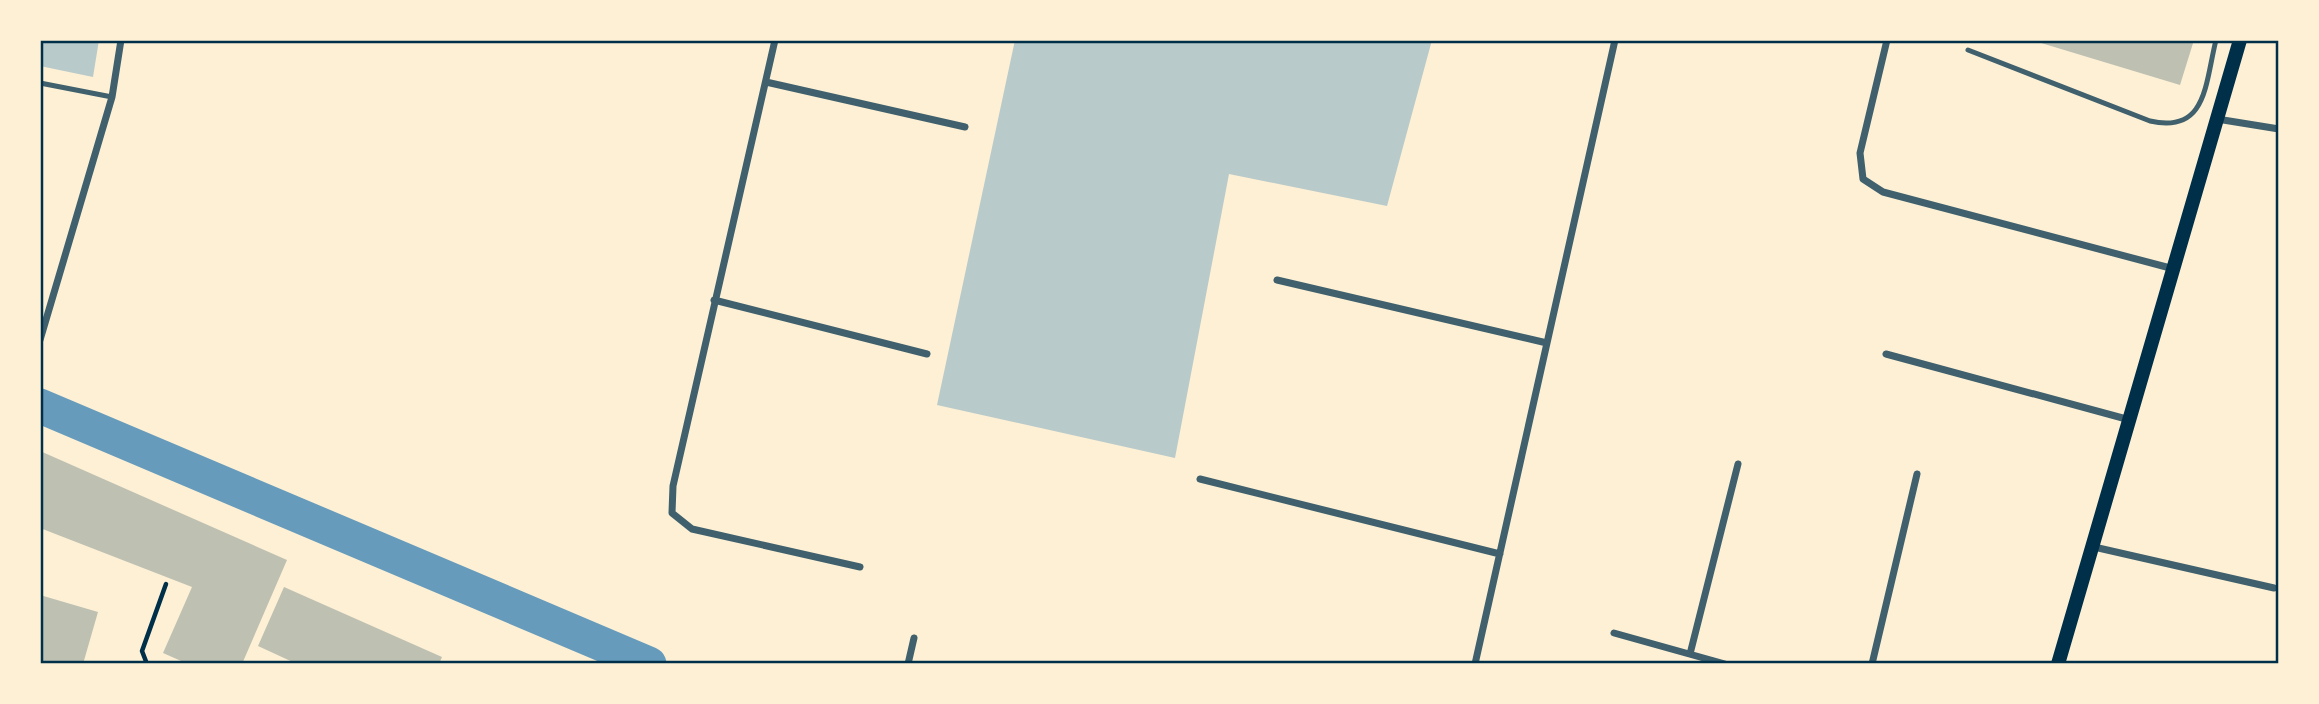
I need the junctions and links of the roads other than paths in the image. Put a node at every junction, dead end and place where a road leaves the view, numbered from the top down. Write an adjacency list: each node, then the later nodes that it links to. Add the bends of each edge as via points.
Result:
1 (121, 40): 10 (street)
2 (775, 40): 8 (street)
3 (1615, 40): 18 (street)
4 (1887, 40): 14 (street, via 1860,153 1863,179 1883,192)
5 (2216, 40): 7 (lane, via 2193,114 2170,126)
6 (2240, 40): 11 (main road)
7 (1968, 50)
8 (766, 82): 12 (street); 16 (street)
9 (40, 83): 10 (lane)
10 (112, 97): 17 (street)
11 (2216, 118): 13 (street); 14 (main road)
12 (965, 127)
13 (2279, 129)
14 (2174, 269): 21 (main road)
15 (1277, 279): 18 (street)
16 (714, 300): 19 (street); 27 (street, via 671,513 692,529)
17 (40, 340)
18 (1547, 343): 26 (street)
19 (927, 354)
20 (1886, 354): 21 (street)
21 (2130, 421): 25 (main road)
22 (1738, 464): 31 (street)
23 (1917, 474): 35 (street)
24 (1200, 479): 26 (street)
25 (2094, 547): 28 (street); 36 (main road)
26 (1500, 554): 33 (street)
27 (860, 567)
28 (2274, 588)
29 (1614, 632): 31 (street)
30 (914, 638): 32 (street)
31 (1690, 654): 34 (street)
32 (908, 664)
33 (1475, 664)
34 (1725, 664)
35 (1871, 664)
36 (2058, 664)

